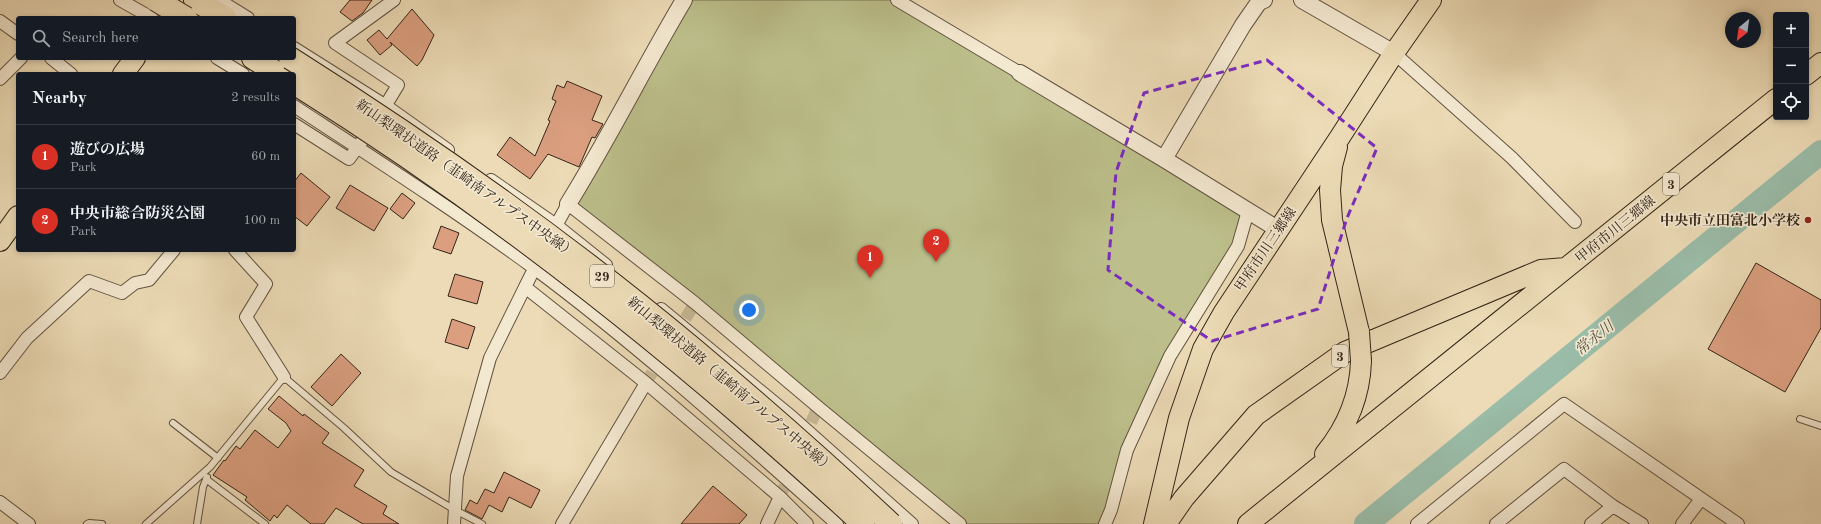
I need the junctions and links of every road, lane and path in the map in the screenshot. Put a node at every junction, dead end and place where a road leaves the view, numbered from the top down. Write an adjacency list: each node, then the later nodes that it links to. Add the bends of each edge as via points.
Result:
1 (120, 0): 12 (street)
2 (156, 0): 14 (highway, bridge)
3 (179, 0): 13 (main road)
4 (195, 0): 15 (highway)
5 (219, 0): 16 (street)
6 (394, 0): 37 (street, via 335,43 398,85)
7 (684, 0): 43 (street)
8 (897, 0): 32 (street)
9 (1264, 0): 42 (street, via 1259,2 1244,25)
10 (1302, 0): 20 (street)
11 (1431, 0): 20 (main road, 甲府市川三郷線)
12 (148, 16)
13 (166, 16)
14 (183, 16)
15 (222, 16)
16 (245, 16)
17 (0, 21): 18 (street)
18 (16, 33)
19 (296, 49): 37 (street)
20 (1394, 53): 40 (main road, 甲府市川三郷線); 46 (street, via 1512,158)
21 (19, 60): 34 (street)
22 (53, 60): 28 (street)
23 (134, 60): 29 (main road)
24 (220, 60): 30 (street)
25 (256, 60): 31 (highway)
26 (293, 60): 84 (highway, 新山梨環状道路（韮崎南アルプス中央線） / 29, bridge, via 399,128 614,285 763,408)
27 (1821, 63): 33 (main road)
28 (69, 72)
29 (124, 72)
30 (240, 72)
31 (276, 72)
32 (1020, 73): 42 (street)
33 (1809, 73)
34 (0, 80)
35 (296, 84): 83 (highway, 新山梨環状道路（韮崎南アルプス中央線） / 29, bridge, via 456,191 606,304 680,362)
36 (1773, 101): 52 (main road, 甲府市川三郷線 / 3)
37 (386, 106): 41 (street); 47 (street)
38 (296, 107): 41 (street)
39 (296, 125): 41 (street, via 349,159)
40 (1340, 138): 48 (main road, 甲府市川三郷線); 63 (main road, bridge, via 1331,172 1332,220 1359,332 1360,382 1351,410 1335,442)
41 (358, 147): 53 (street, via 428,192)
42 (1164, 159): 44 (street)
43 (568, 204): 47 (street); 86 (street, via 695,303)
44 (1248, 212): 48 (street); 87 (street, via 1238,246 1170,356 1127,450)
45 (16, 219): 49 (main road)
46 (1575, 222)
47 (556, 225): 53 (street); 85 (street, via 794,418)
48 (1279, 230): 88 (main road, 甲府市川三郷線, via 1224,312 1203,349 1179,418)
49 (0, 240)
50 (172, 252): 55 (street, via 149,280 135,283 122,293 89,281 27,338)
51 (237, 252): 56 (street, via 266,284 246,317)
52 (1566, 268): 63 (main road, 甲府市川三郷線 / 3); 89 (main road, 甲府市川三郷線 / 3, via 1541,270 1345,352 1256,415 1184,498)
53 (534, 269): 54 (street); 82 (street, via 610,327 726,425)
54 (525, 287): 57 (street); 69 (street, via 490,358 457,476)
55 (0, 373)
56 (284, 377): 61 (lane); 69 (lane, via 391,472)
57 (646, 383): 65 (street); 79 (street)
58 (1800, 418): 60 (lane)
59 (173, 423): 61 (lane)
60 (1821, 426)
61 (218, 458): 62 (lane)
62 (210, 467): 64 (lane); 74 (lane)
63 (1310, 474): 90 (main road, 甲府市川三郷線 / 3)
64 (206, 479): 75 (lane); 76 (lane)
65 (780, 497): 80 (street); 81 (street)
66 (1701, 500): 91 (street, via 1564,404); 94 (street); 95 (street)
67 (0, 502): 71 (street)
68 (1613, 506): 70 (street, via 1564,469); 92 (street); 93 (street)
69 (455, 510): 77 (street); 78 (lane)
70 (1498, 523)
71 (30, 524)
72 (87, 524): 73 (lane)
73 (102, 524)
74 (146, 524)
75 (197, 524)
76 (265, 524)
77 (454, 524)
78 (482, 524)
79 (562, 524)
80 (766, 524)
81 (807, 524)
82 (837, 524)
83 (863, 524)
84 (891, 524)
85 (912, 524)
86 (960, 524)
87 (1105, 524)
88 (1154, 524)
89 (1166, 524)
90 (1248, 524)
91 (1417, 524)
92 (1592, 524)
93 (1642, 524)
94 (1682, 524)
95 (1738, 524)

